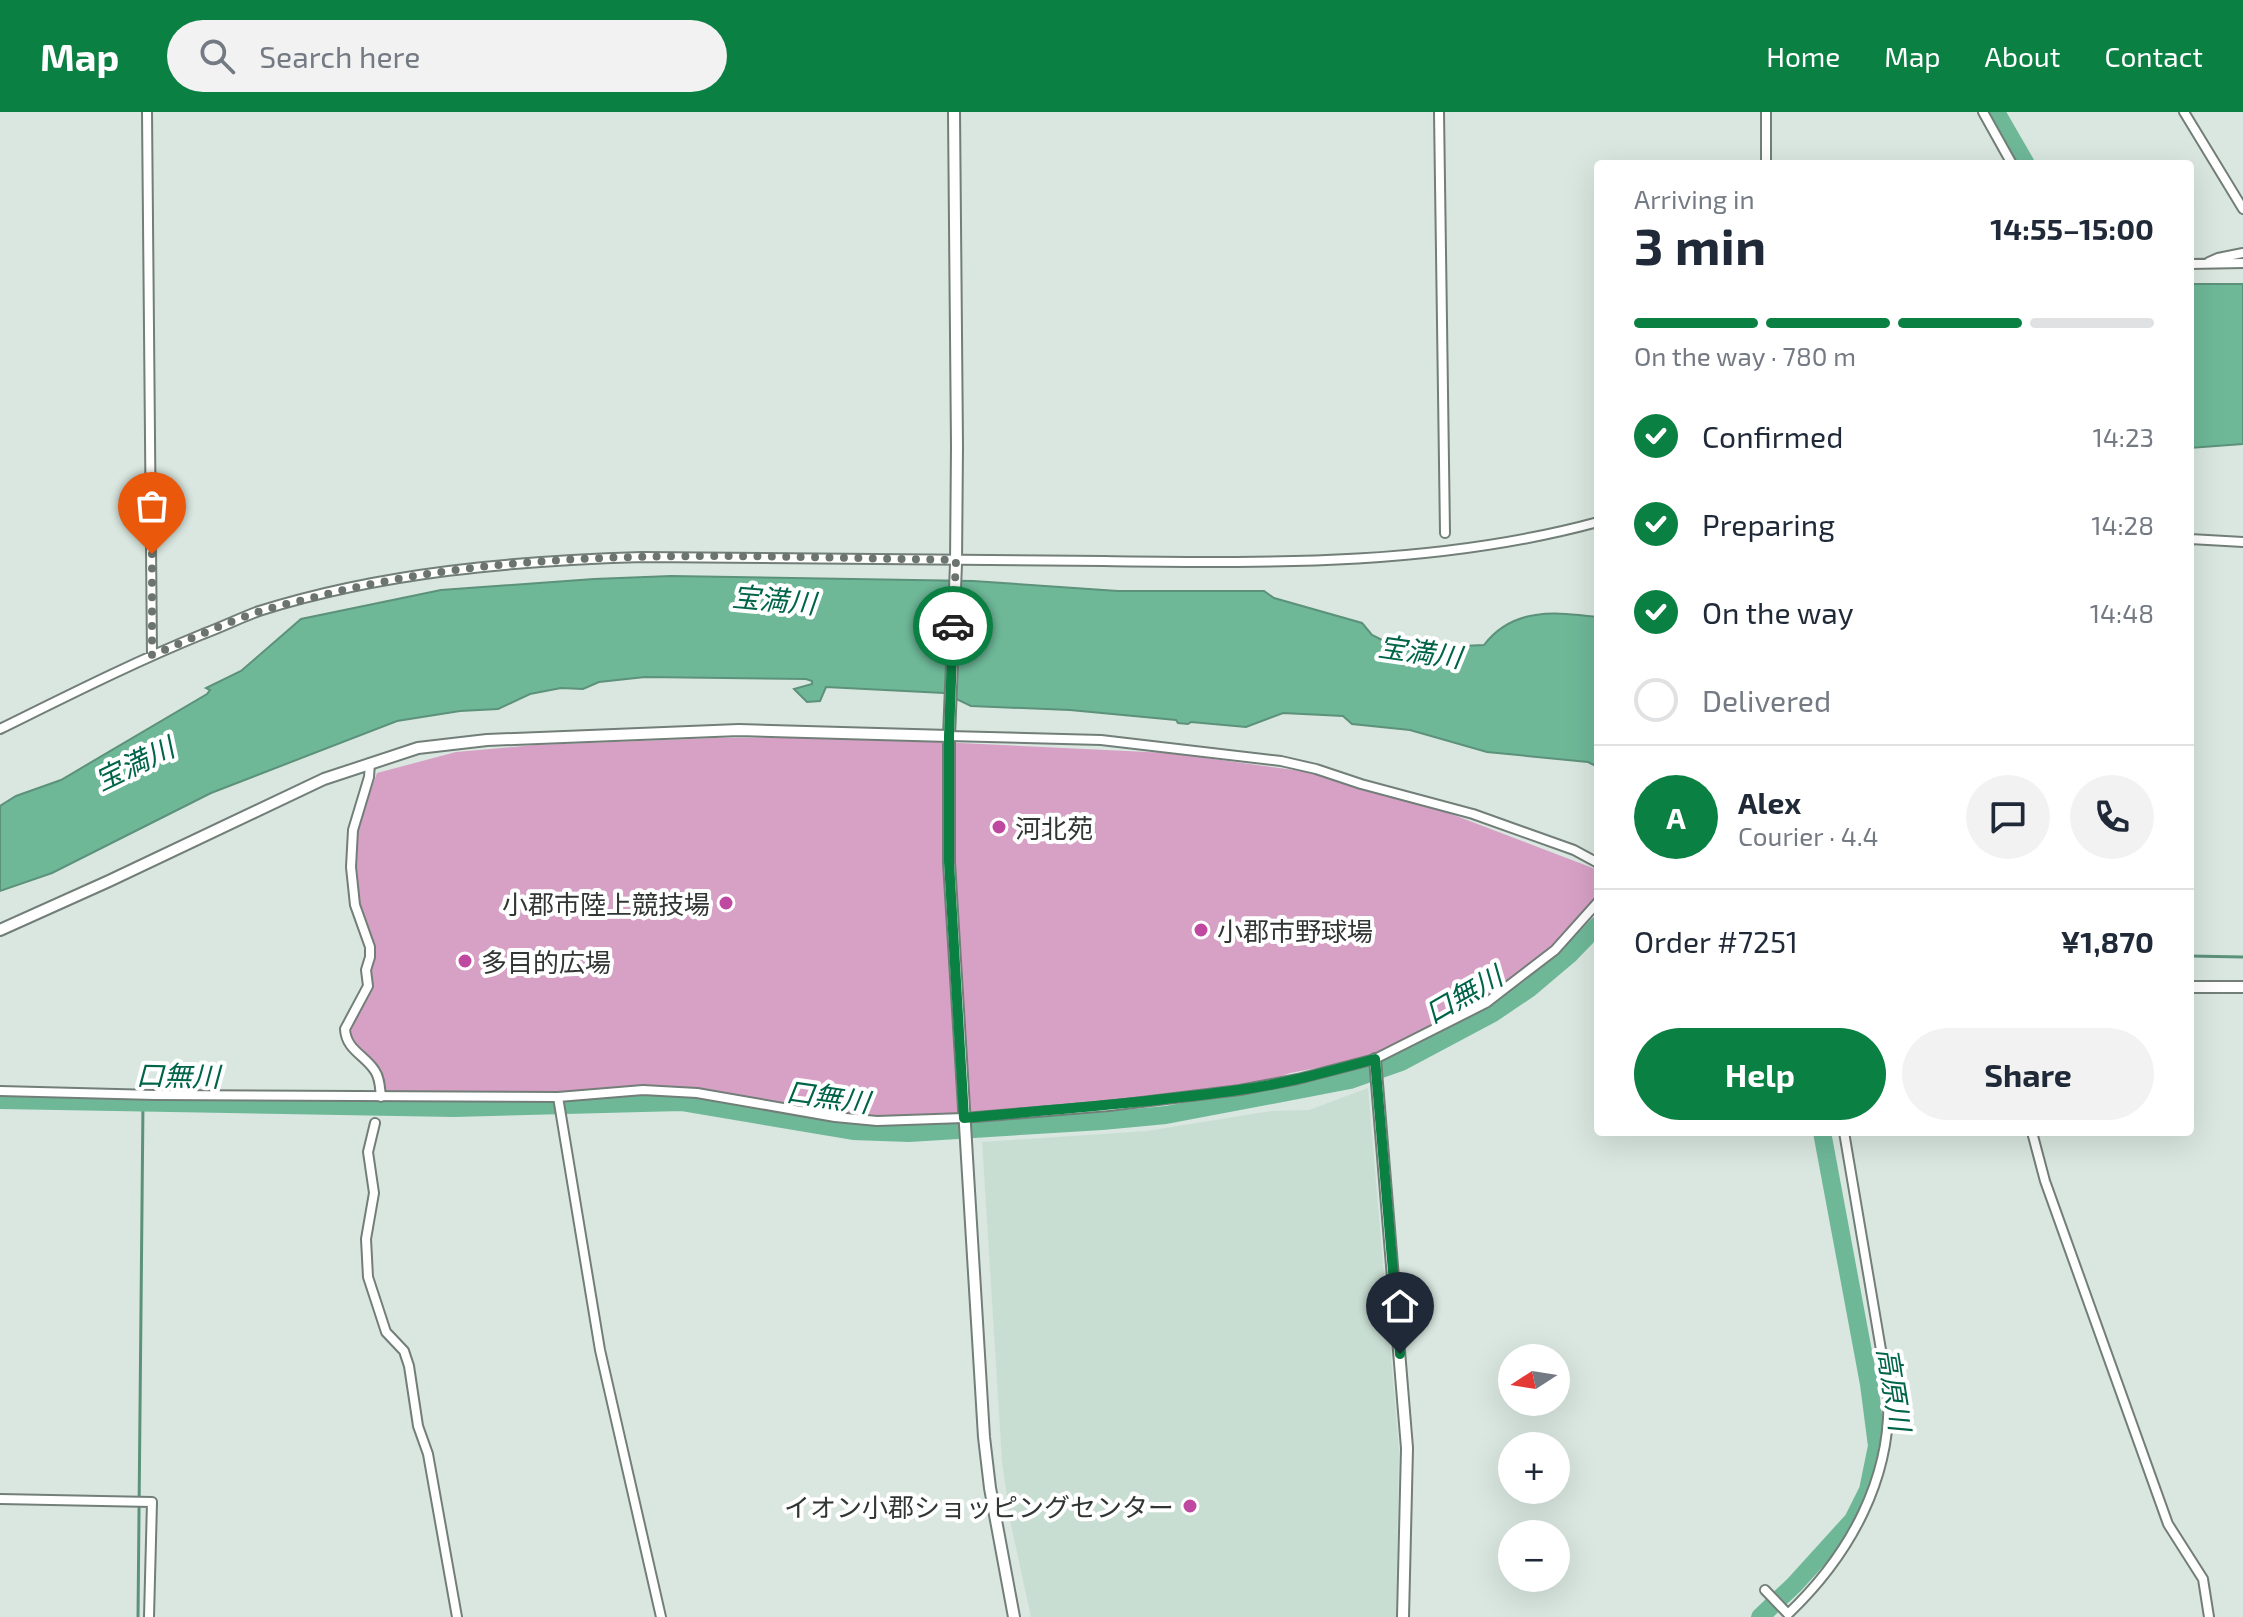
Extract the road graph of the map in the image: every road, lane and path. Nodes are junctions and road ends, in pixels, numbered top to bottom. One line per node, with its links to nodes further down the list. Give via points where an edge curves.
1 (147, 112): 19 (street)
2 (954, 112): 18 (street)
3 (1439, 112): 15 (street)
4 (1766, 112): 7 (street)
5 (1983, 112): 8 (street)
6 (2184, 112): 9 (street)
7 (1766, 160)
8 (2010, 160)
9 (2243, 209)
10 (2243, 253): 13 (street)
11 (2243, 263): 13 (street)
12 (2194, 264): 13 (street)
13 (2206, 264)
14 (1594, 523): 18 (street, via 1545,536 1366,559 1232,564)
15 (1445, 533)
16 (2194, 539): 17 (street)
17 (2243, 542)
18 (956, 562): 19 (street, via 642,557 484,566 390,580 259,612); 21 (street)
19 (152, 655): 20 (street)
20 (0, 729)
21 (949, 736): 22 (street, via 753,730 617,734 456,743); 23 (street, via 1101,740 1281,761 1473,814); 32 (street, via 951,912)
22 (370, 763): 25 (street, via 324,779); 30 (street, via 353,830 351,867 355,905 370,947 368,986 345,1034 378,1074)
23 (1594, 861)
24 (1594, 906): 28 (street, via 1555,950 1486,1003)
25 (0, 930)
26 (2194, 987): 27 (street)
27 (2243, 987)
28 (1375, 1059): 32 (street, via 1240,1090); 42 (street, via 1407,1448)
29 (0, 1091): 30 (street)
30 (381, 1097): 31 (street)
31 (558, 1097): 32 (street, via 643,1090 697,1093 877,1121); 40 (street, via 600,1350)
32 (964, 1118): 41 (street, via 984,1437)
33 (375, 1123): 39 (street, via 368,1152 374,1193 366,1239 368,1277 386,1332 404,1351 409,1366)
34 (1845, 1136): 37 (street, via 1890,1419 1870,1500 1820,1582 1788,1614)
35 (2033, 1136): 43 (street, via 2168,1524 2203,1579)
36 (0, 1499): 38 (street, via 152,1502)
37 (1766, 1591)
38 (149, 1617)
39 (457, 1617)
40 (661, 1617)
41 (1014, 1617)
42 (1403, 1617)
43 (2209, 1617)

